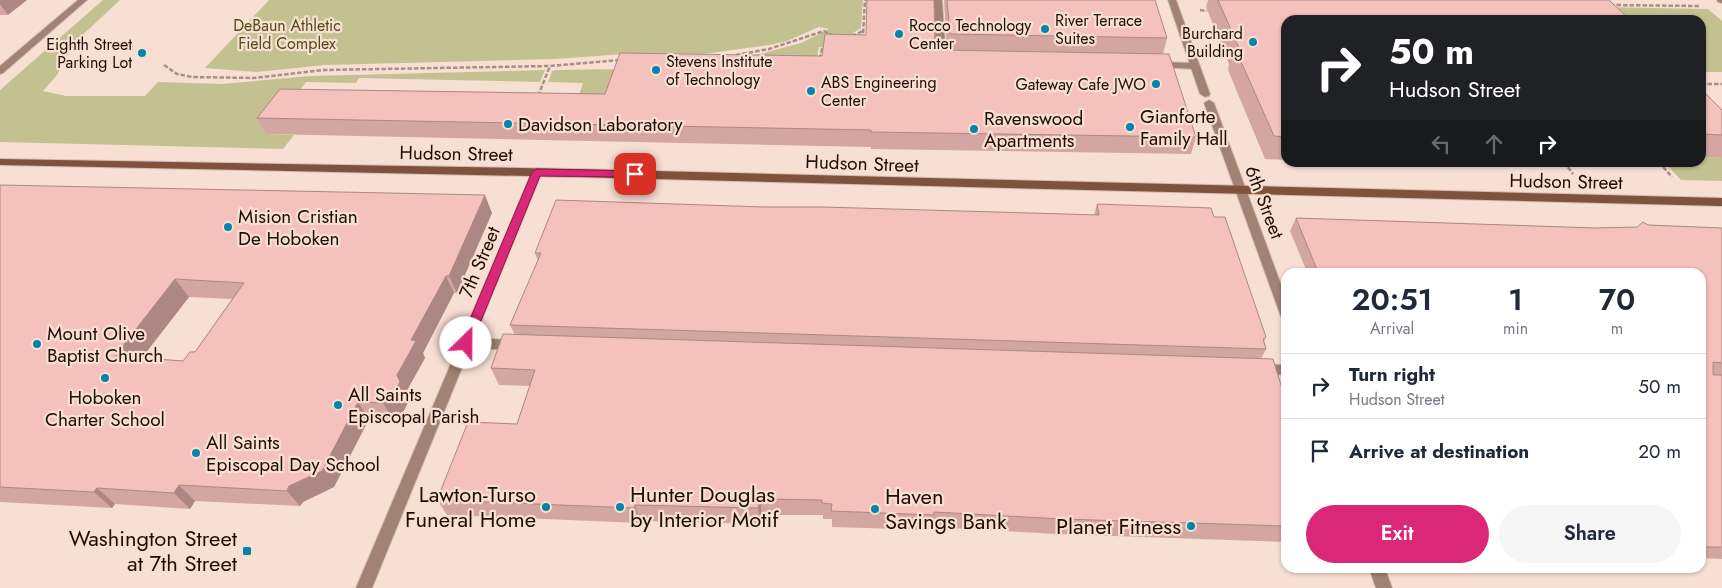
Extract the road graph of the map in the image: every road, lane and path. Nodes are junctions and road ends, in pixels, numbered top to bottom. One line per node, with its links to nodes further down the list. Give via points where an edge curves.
1 (84, 0): 21 (street)
2 (938, 0): 15 (street, via 941,61)
3 (1172, 0): 20 (street, 6th Street)
4 (875, 1): 7 (path, via 866,0)
5 (1603, 4): 6 (path)
6 (1702, 6)
7 (863, 33): 9 (path); 10 (path); 11 (path)
8 (836, 37): 13 (path, via 824,31 769,49)
9 (849, 37)
10 (852, 41)
11 (862, 42)
12 (829, 49): 16 (path, via 822,49)
13 (736, 55)
14 (620, 60): 19 (path)
15 (960, 61)
16 (820, 64)
17 (164, 65): 19 (path, via 177,74 192,77 254,78 324,70)
18 (1143, 65): 20 (street)
19 (550, 66): 24 (path)
20 (1195, 66): 31 (street, 6th Street)
21 (0, 71)
22 (1706, 84): 23 (path)
23 (1722, 84)
24 (536, 101)
25 (0, 162): 28 (street, Hudson Street)
26 (1568, 167): 30 (path)
27 (1663, 167): 29 (path)
28 (537, 172): 31 (street, Hudson Street); 34 (street, 7th Street)
29 (1669, 174)
30 (1578, 181)
31 (1238, 191): 32 (street, Hudson Street); 33 (street, 6th Street, via 1249,212)
32 (1722, 202)
33 (1281, 300)
34 (466, 343): 35 (street); 39 (street, 7th Street)
35 (529, 345)
36 (1248, 369): 37 (street)
37 (1281, 370)
38 (1379, 573): 40 (street)
39 (364, 588)
40 (1384, 588)

